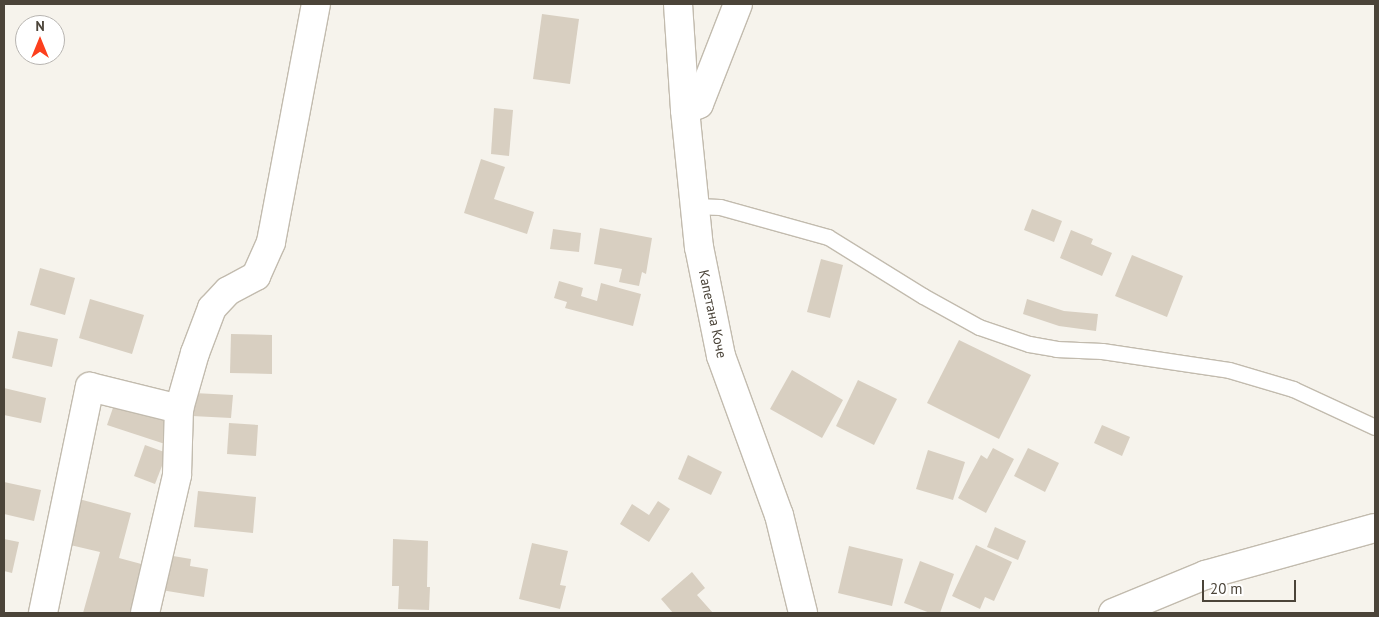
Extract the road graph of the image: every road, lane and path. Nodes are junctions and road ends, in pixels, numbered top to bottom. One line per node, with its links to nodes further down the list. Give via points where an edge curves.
1 (316, 4): 6 (street, via 271,242 256,276 228,291 212,308)
2 (678, 4): 4 (street, Капетана Коче)
3 (738, 4): 4 (street, via 699,104)
4 (685, 110): 5 (street, Капетана Коче)
5 (694, 206): 7 (lane, via 720,207 828,236 979,327 1029,344 1229,370 1293,389); 11 (street, Капетана Коче, via 699,248 721,356 779,515)
6 (179, 408): 9 (street, via 90,387); 10 (street, via 177,475)
7 (1375, 427)
8 (1375, 528): 12 (street, via 1205,575)
9 (43, 613)
10 (145, 613)
11 (803, 613)
12 (1112, 613)

